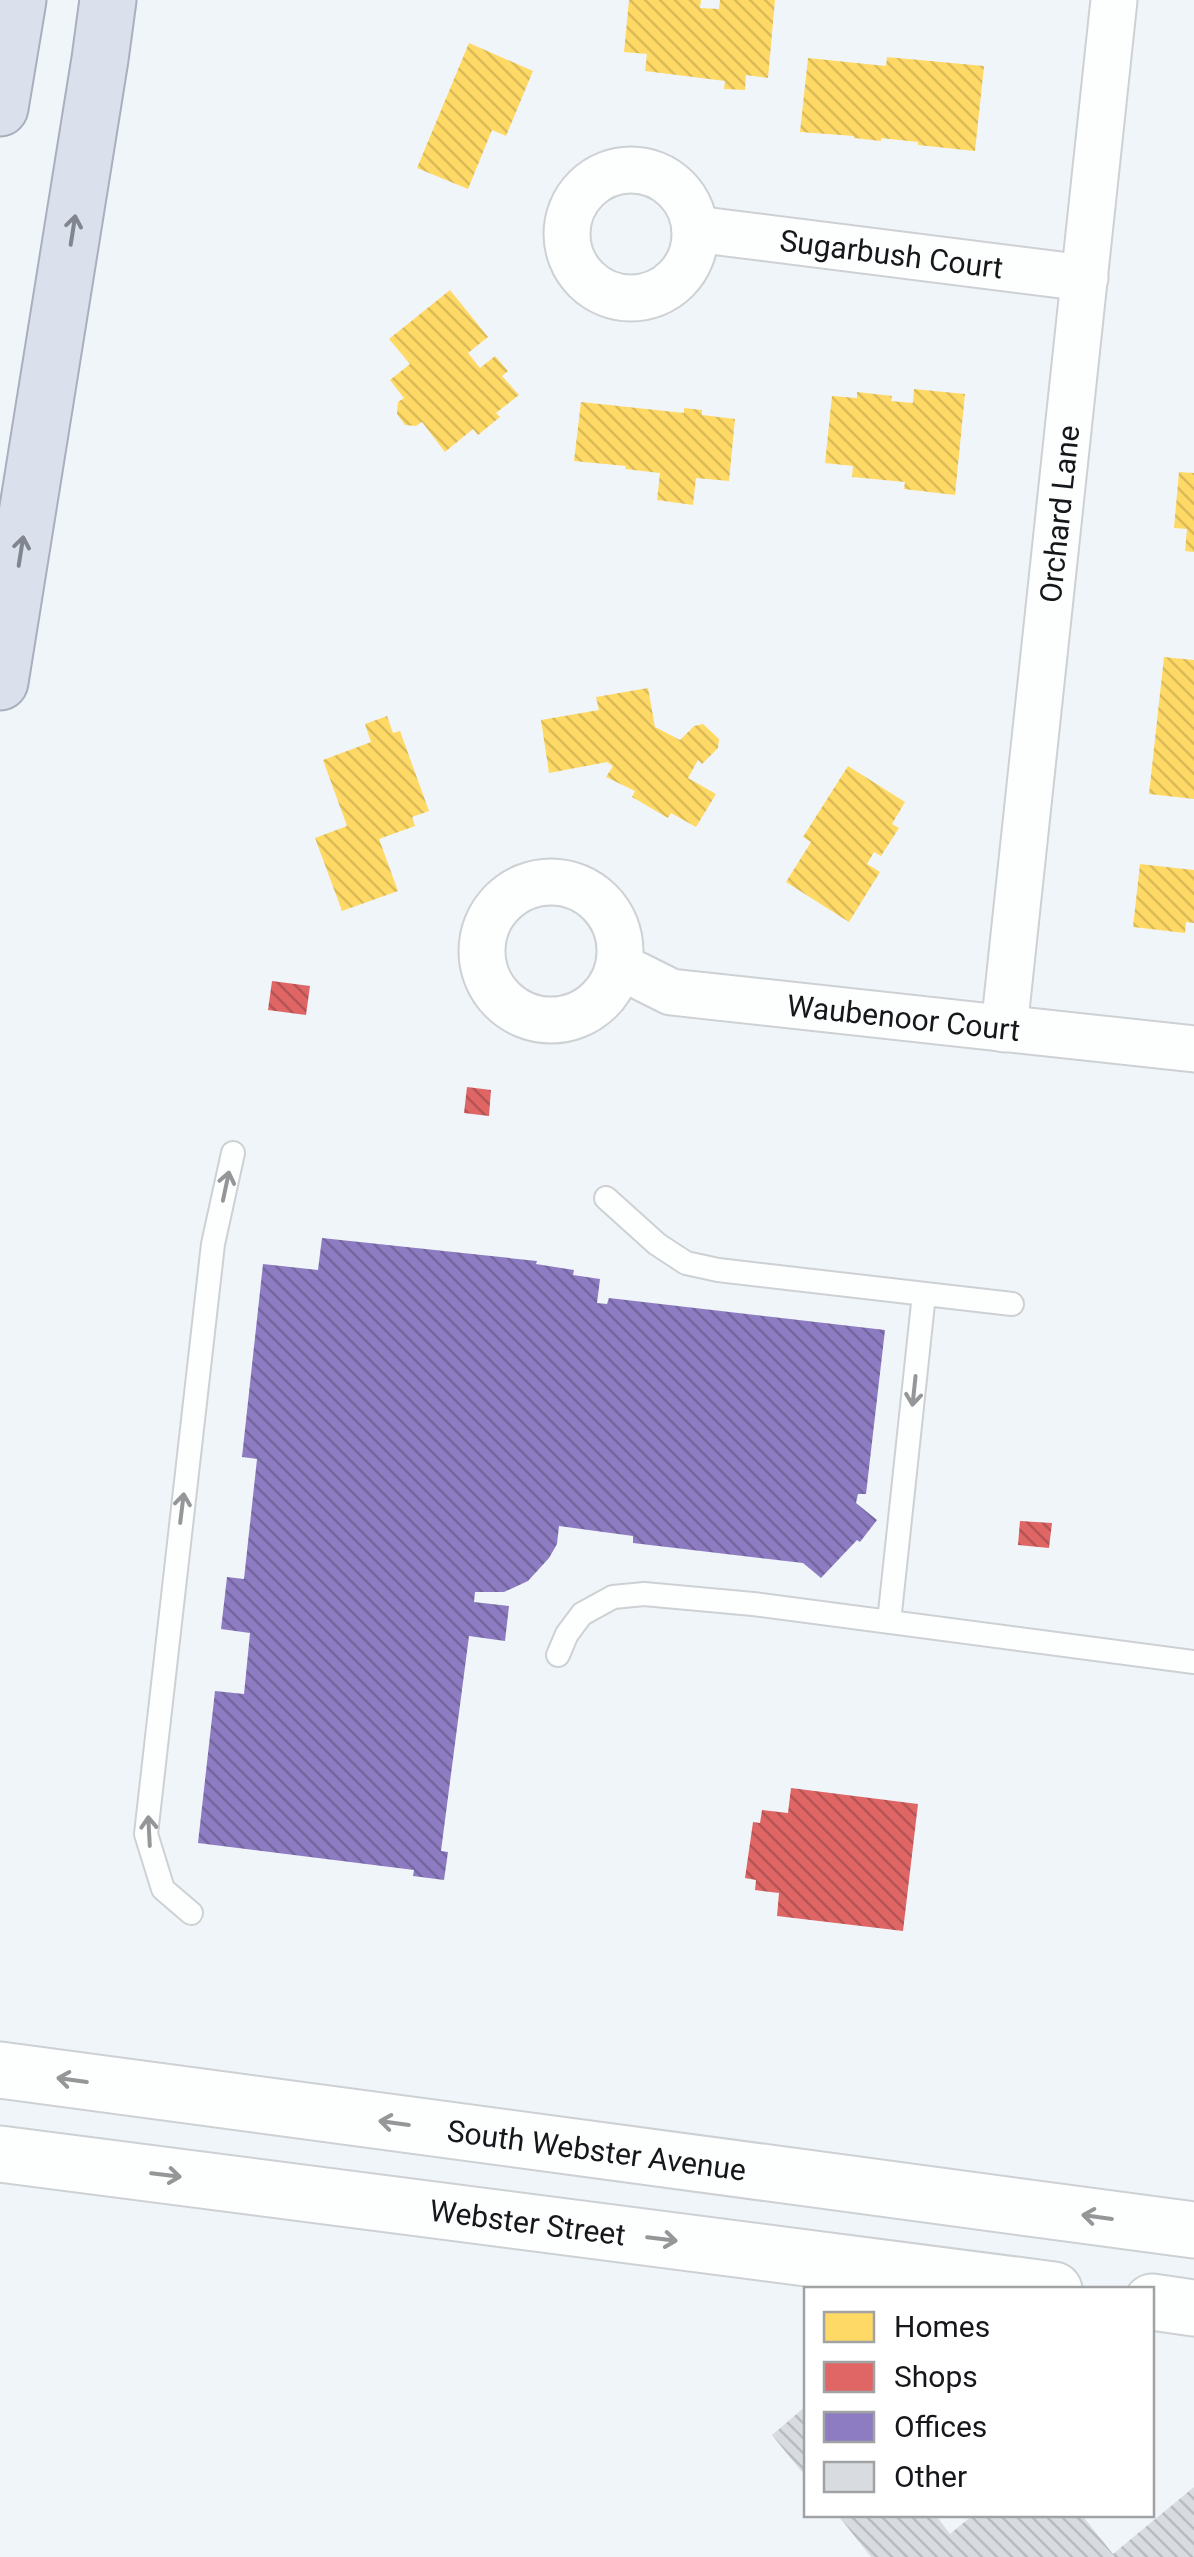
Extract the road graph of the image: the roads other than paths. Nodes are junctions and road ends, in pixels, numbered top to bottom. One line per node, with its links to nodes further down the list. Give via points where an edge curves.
1 (18, 0): 4 (highway)
2 (108, 0): 7 (highway, one-way to 2)
3 (1114, 0): 6 (street, Orchard Lane)
4 (0, 108)
5 (695, 229): 6 (street, Sugarbush Court)
6 (1084, 278): 9 (street, Orchard Lane)
7 (0, 682)
8 (619, 966): 9 (street, Waubenoor Court, via 671,992)
9 (1004, 1029): 10 (street, Waubenoor Court)
10 (1194, 1049)
11 (233, 1153): 18 (lane, one-way to 11, via 163,1889 146,1834 213,1244)
12 (606, 1198): 13 (lane, via 686,1264)
13 (924, 1294): 14 (lane); 15 (lane, one-way to 15)
14 (1012, 1304)
15 (889, 1622): 16 (lane, via 644,1594 613,1597 582,1614); 17 (lane)
16 (558, 1655)
17 (1194, 1662)
18 (191, 1913)
19 (0, 2070): 21 (main road, South Webster Avenue, one-way to 19)
20 (0, 2154): 22 (main road, Webster Street, one-way to 22)
21 (1194, 2230)
22 (1031, 2287)
23 (1154, 2302): 24 (main road)
24 (1194, 2308)

